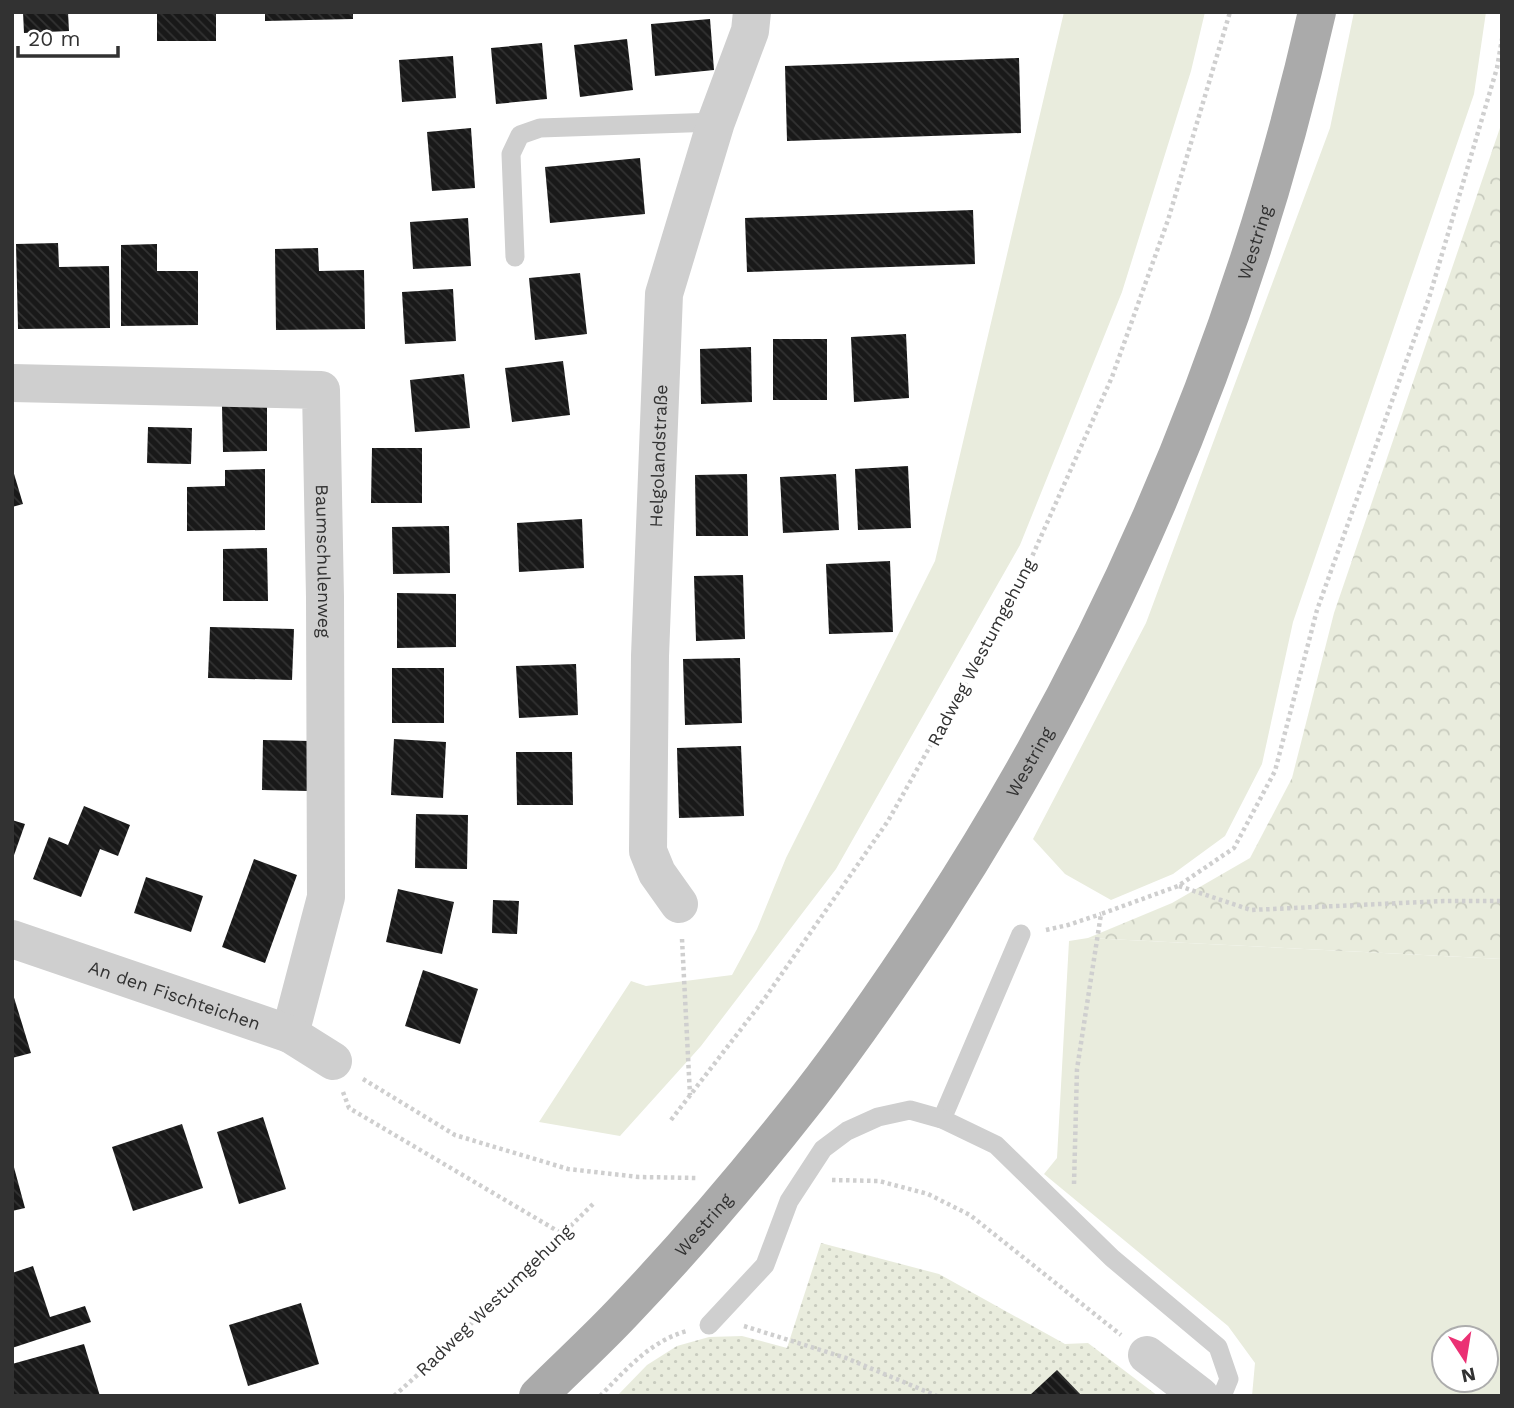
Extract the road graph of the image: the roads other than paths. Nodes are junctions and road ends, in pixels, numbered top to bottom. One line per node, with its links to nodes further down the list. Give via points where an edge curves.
1 (752, 12): 3 (street, Helgolandstraße, via 750,31)
2 (1317, 12): 14 (main road, Westring, via 1272,188 1194,415 1118,593 1042,742 898,974 810,1094 634,1300)
3 (716, 122): 4 (lane, via 540,128 520,135 511,154); 6 (street, Helgolandstraße, via 664,294 650,656 648,851)
4 (515, 257)
5 (12, 383): 9 (street, Baumschulenweg, via 321,390 326,897)
6 (679, 904)
7 (1021, 934): 11 (lane)
8 (12, 939): 9 (street, An den Fischteichen)
9 (290, 1034): 10 (street, An den Fischteichen)
10 (332, 1061)
11 (942, 1119): 12 (lane, via 910,1111 878,1117 823,1149 789,1201 765,1265); 16 (lane, via 996,1145 1111,1258 1218,1347 1229,1379)
12 (709, 1325)
13 (1147, 1355): 15 (street)
14 (538, 1396)
15 (1200, 1396)
16 (1222, 1396)

